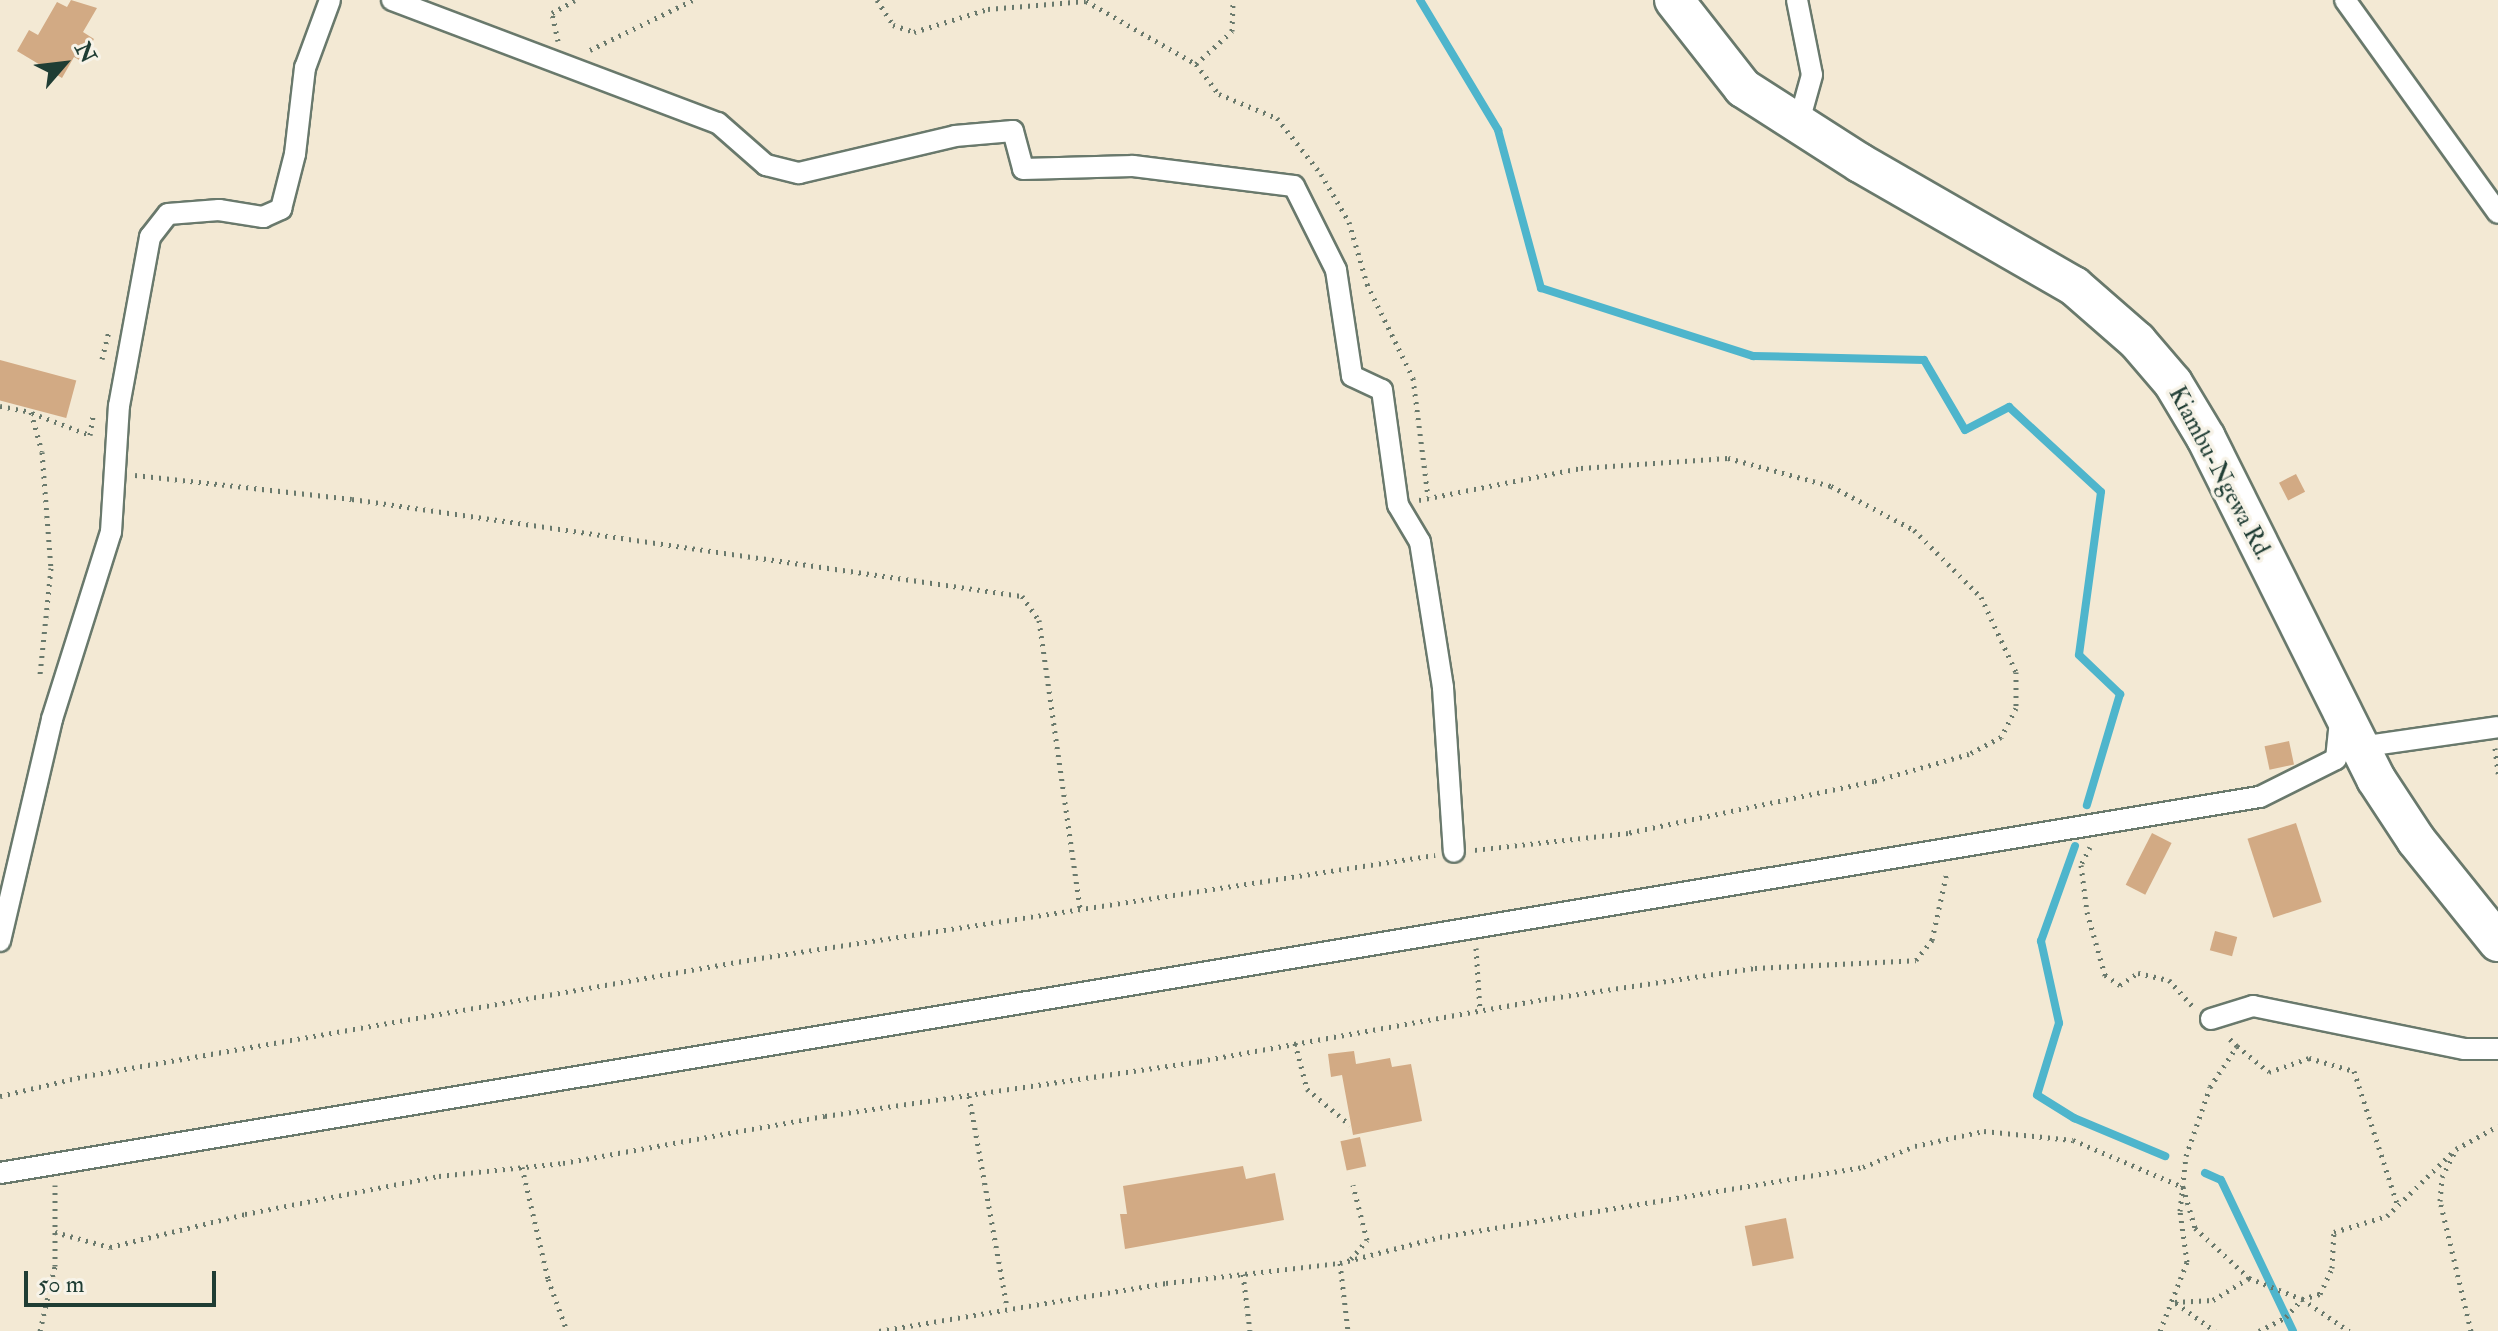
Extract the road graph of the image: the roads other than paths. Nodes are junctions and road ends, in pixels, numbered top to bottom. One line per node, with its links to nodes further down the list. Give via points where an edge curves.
1 (330, 0): 12 (street, via 305,68 295,154 281,209 263,217 219,210 168,214 150,237 119,406 111,532 52,719)
2 (392, 0): 11 (street, via 718,123 766,165 799,173 955,136 1013,131 1023,169 1133,166 1294,186 1336,270 1352,376 1382,390 1398,505 1420,542 1443,688)
3 (1674, 0): 6 (highway, Kiambu-Ngewa Rd., via 1723,68)
4 (1797, 0): 6 (street, via 1812,75)
5 (2345, 0): 7 (street)
6 (1798, 125): 8 (highway, Kiambu-Ngewa Rd., via 2074,286 2137,341 2173,383 2206,438)
7 (2498, 213)
8 (2337, 702): 10 (highway, Kiambu-Ngewa Rd.); 16 (street, via 2341,736 2336,759 2260,797)
9 (2498, 727): 10 (street)
10 (2360, 747): 13 (highway, Kiambu-Ngewa Rd., via 2416,840)
11 (1454, 852)
12 (0, 941)
13 (2498, 942)
14 (2211, 1019): 15 (street, via 2253,1006 2464,1049)
15 (2498, 1049)
16 (0, 1173)

